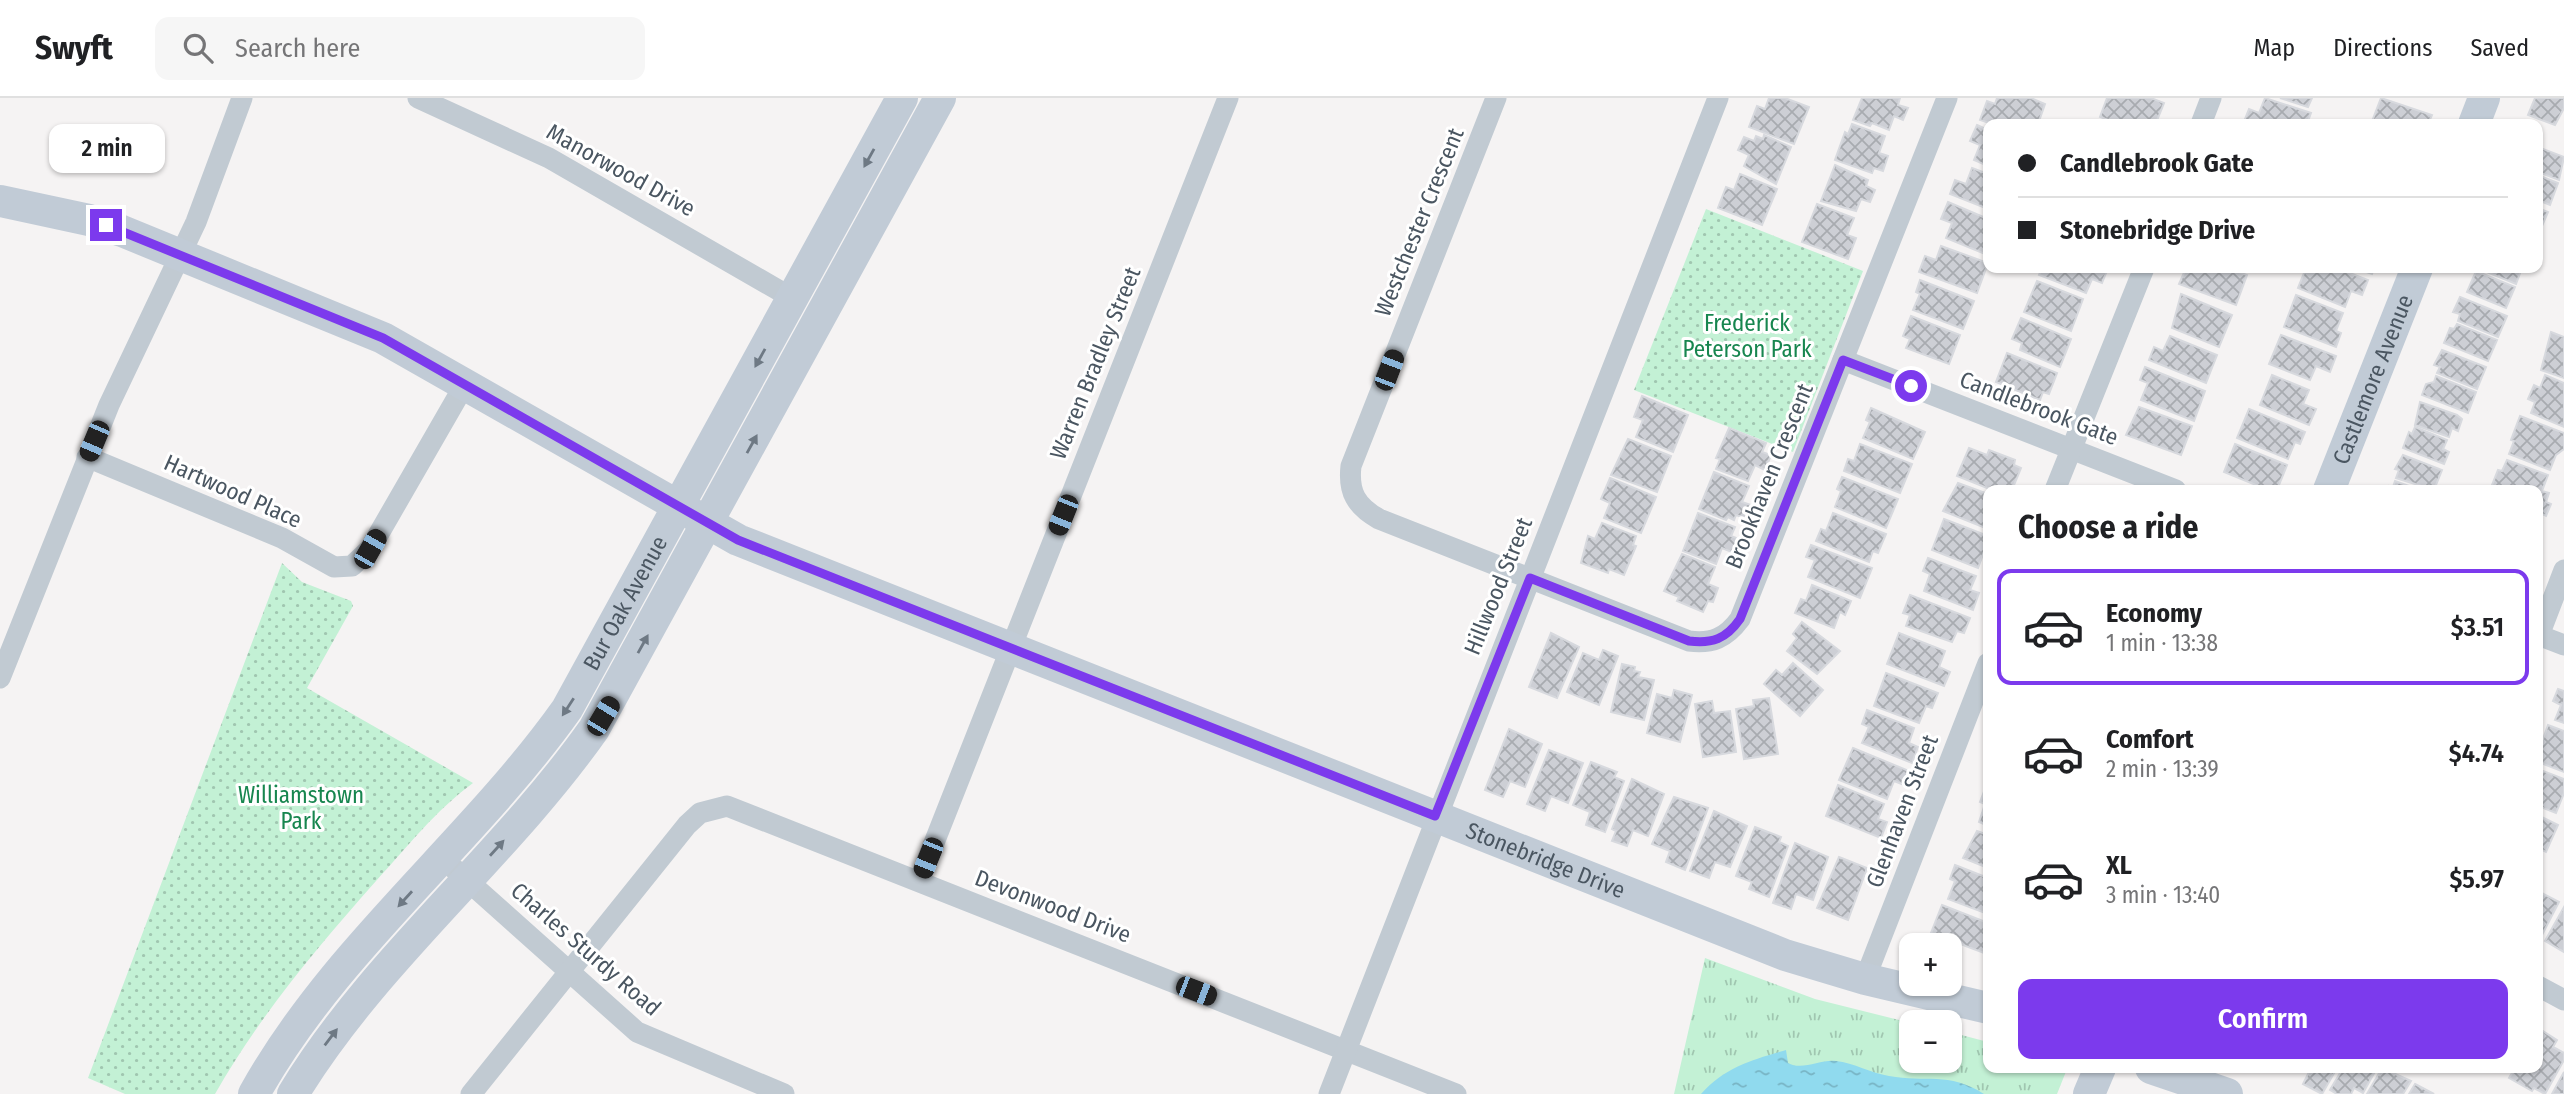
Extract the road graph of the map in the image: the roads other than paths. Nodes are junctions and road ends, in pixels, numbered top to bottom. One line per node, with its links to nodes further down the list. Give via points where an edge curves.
1 (242, 98): 14 (street)
2 (418, 98): 17 (street, Manorwood Drive, via 549,158)
3 (901, 98): 10 (street); 17 (street, Bur Oak Avenue, one-way to 17)
4 (1228, 98): 32 (street, Warren Bradley Street)
5 (1496, 98): 28 (street, Westchester Crescent, via 1351,466 1349,486 1356,502 1379,519)
6 (1718, 98): 28 (street, Hillwood Street)
7 (1947, 98): 18 (street, Brookhaven Crescent)
8 (2211, 98): 11 (street)
9 (2484, 98): 12 (street)
10 (935, 107): 26 (street, Bur Oak Avenue, one-way to 10)
11 (2203, 119)
12 (2475, 119)
13 (0, 201): 14 (street, Stonebridge Drive, via 89,220)
14 (180, 253): 19 (street, Stonebridge Drive, via 383,338); 21 (street)
15 (2142, 273): 20 (street)
16 (2415, 273): 24 (street, Castlemore Avenue)
17 (793, 298): 25 (street, Bur Oak Avenue, one-way to 25)
18 (1843, 360): 20 (street, Candlebrook Gate); 28 (street, Brookhaven Crescent, via 1740,619 1720,640 1689,641)
19 (465, 384): 21 (street, Hartwood Place, via 370,549 352,566 343,568); 25 (street, Stonebridge Drive)
20 (2071, 449): 22 (street); 23 (street, Candlebrook Gate)
21 (87, 457): 34 (street)
22 (2057, 485)
23 (2163, 485)
24 (2331, 485)
25 (680, 506): 26 (street, Stonebridge Drive); 36 (street, Bur Oak Avenue, one-way to 36, via 567,709 516,777)
26 (709, 523): 32 (street, Stonebridge Drive, via 738,540); 37 (street, Bur Oak Avenue, one-way to 26, via 550,789 594,729)
27 (2564, 570): 29 (street)
28 (1530, 578): 35 (street, Hillwood Street)
29 (2543, 623)
30 (2543, 638): 31 (street)
31 (2564, 645)
32 (1010, 648): 35 (street, Stonebridge Drive); 38 (street, Warren Bradley Street)
33 (1983, 676): 40 (street, Glenhaven Street)
34 (0, 678)
35 (1435, 816): 40 (street, Stonebridge Drive, via 1785,955); 44 (street, Hillwood Street)
36 (442, 858): 37 (street, Charles Sturdy Road); 47 (street, Bur Oak Avenue, one-way to 47, via 318,998)
37 (467, 881): 39 (street, Charles Sturdy Road); 48 (street, Bur Oak Avenue, one-way to 37, via 359,1002)
38 (919, 881): 39 (street, Devonwood Drive, via 740,810 718,807 700,813 687,825); 44 (street, Devonwood Drive)
39 (569, 973): 49 (street); 50 (street, Charles Sturdy Road, via 637,1032)
40 (1865, 979): 43 (street, Stonebridge Drive)
41 (2543, 989): 42 (street)
42 (2564, 1000)
43 (1983, 1007)
44 (1345, 1049): 51 (street, Hillwood Street); 52 (street, Devonwood Drive)
45 (2098, 1073): 53 (street)
46 (2166, 1073): 54 (street)
47 (254, 1094)
48 (293, 1094)
49 (471, 1094)
50 (784, 1094)
51 (1329, 1094)
52 (1456, 1094)
53 (2089, 1094)
54 (2227, 1094)

